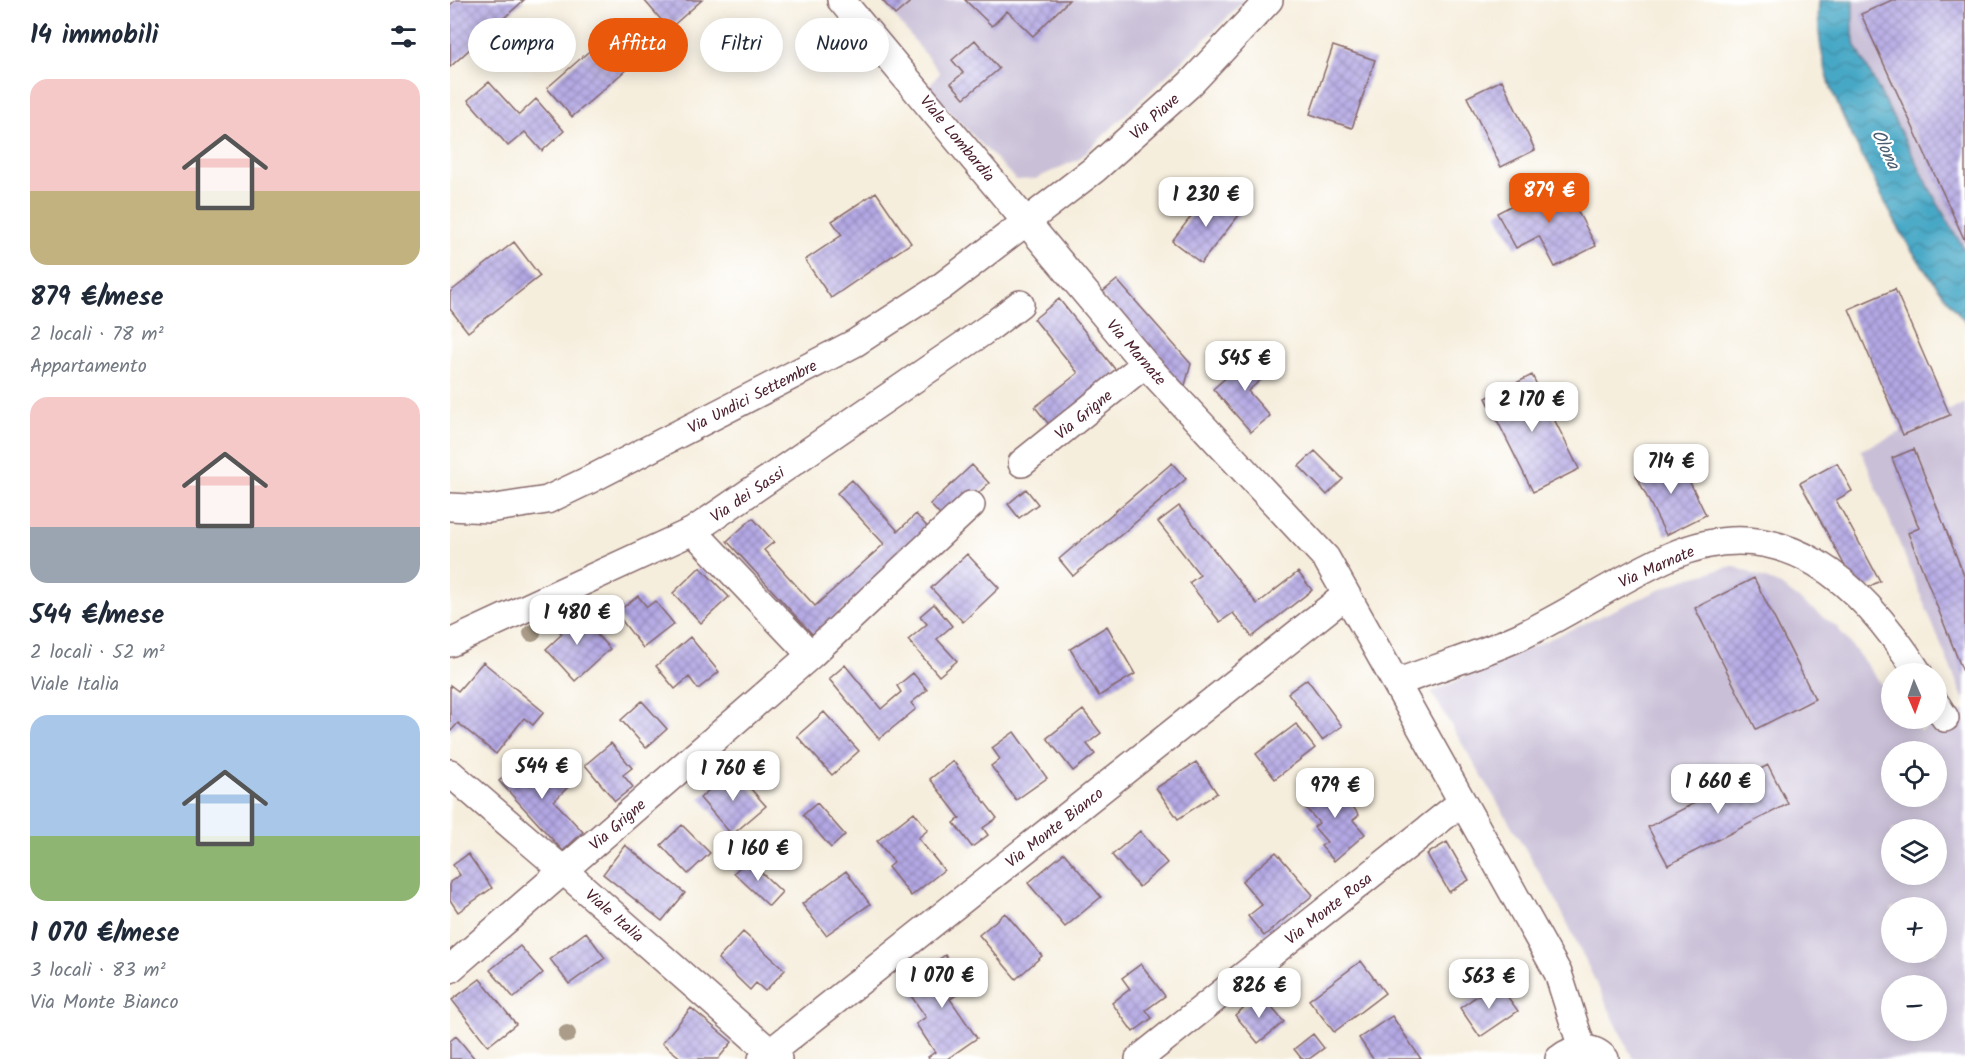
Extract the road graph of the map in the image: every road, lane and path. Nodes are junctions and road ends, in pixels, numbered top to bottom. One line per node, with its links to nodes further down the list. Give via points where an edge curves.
1 (841, 0): 3 (street, Viale Lombardia)
2 (1269, 0): 3 (street, Via Piave, via 1190,84 1095,169)
3 (1028, 221): 5 (street, Via Marnate); 8 (street, Via Undici Settembre, via 940,287 855,343 591,479 547,500 489,509)
4 (1020, 304): 9 (street, Via dei Sassi)
5 (1145, 364): 6 (street, Via Grigne); 10 (street, Via Marnate, via 1326,558)
6 (1022, 463)
7 (971, 505): 12 (street, Via Grigne)
8 (450, 507)
9 (693, 531): 11 (street, Via dei Sassi); 12 (street)
10 (1346, 595): 14 (street, Via Marnate); 20 (street, Via Monte Bianco)
11 (450, 643)
12 (811, 655): 17 (street, Via Grigne)
13 (1911, 663): 14 (street, Via Marnate, via 1880,618 1839,577 1795,552 1772,545 1724,542 1674,555 1519,637)
14 (1396, 683): 16 (street, Via Marnate)
15 (450, 773): 17 (street, Viale Italia)
16 (1462, 802): 19 (street, Via Marnate, via 1558,973); 21 (street, Via Monte Rosa)
17 (564, 871): 18 (street, Via Grigne); 20 (street, Viale Italia)
18 (450, 969)
19 (1582, 1055)
20 (770, 1057)
21 (1138, 1059)

